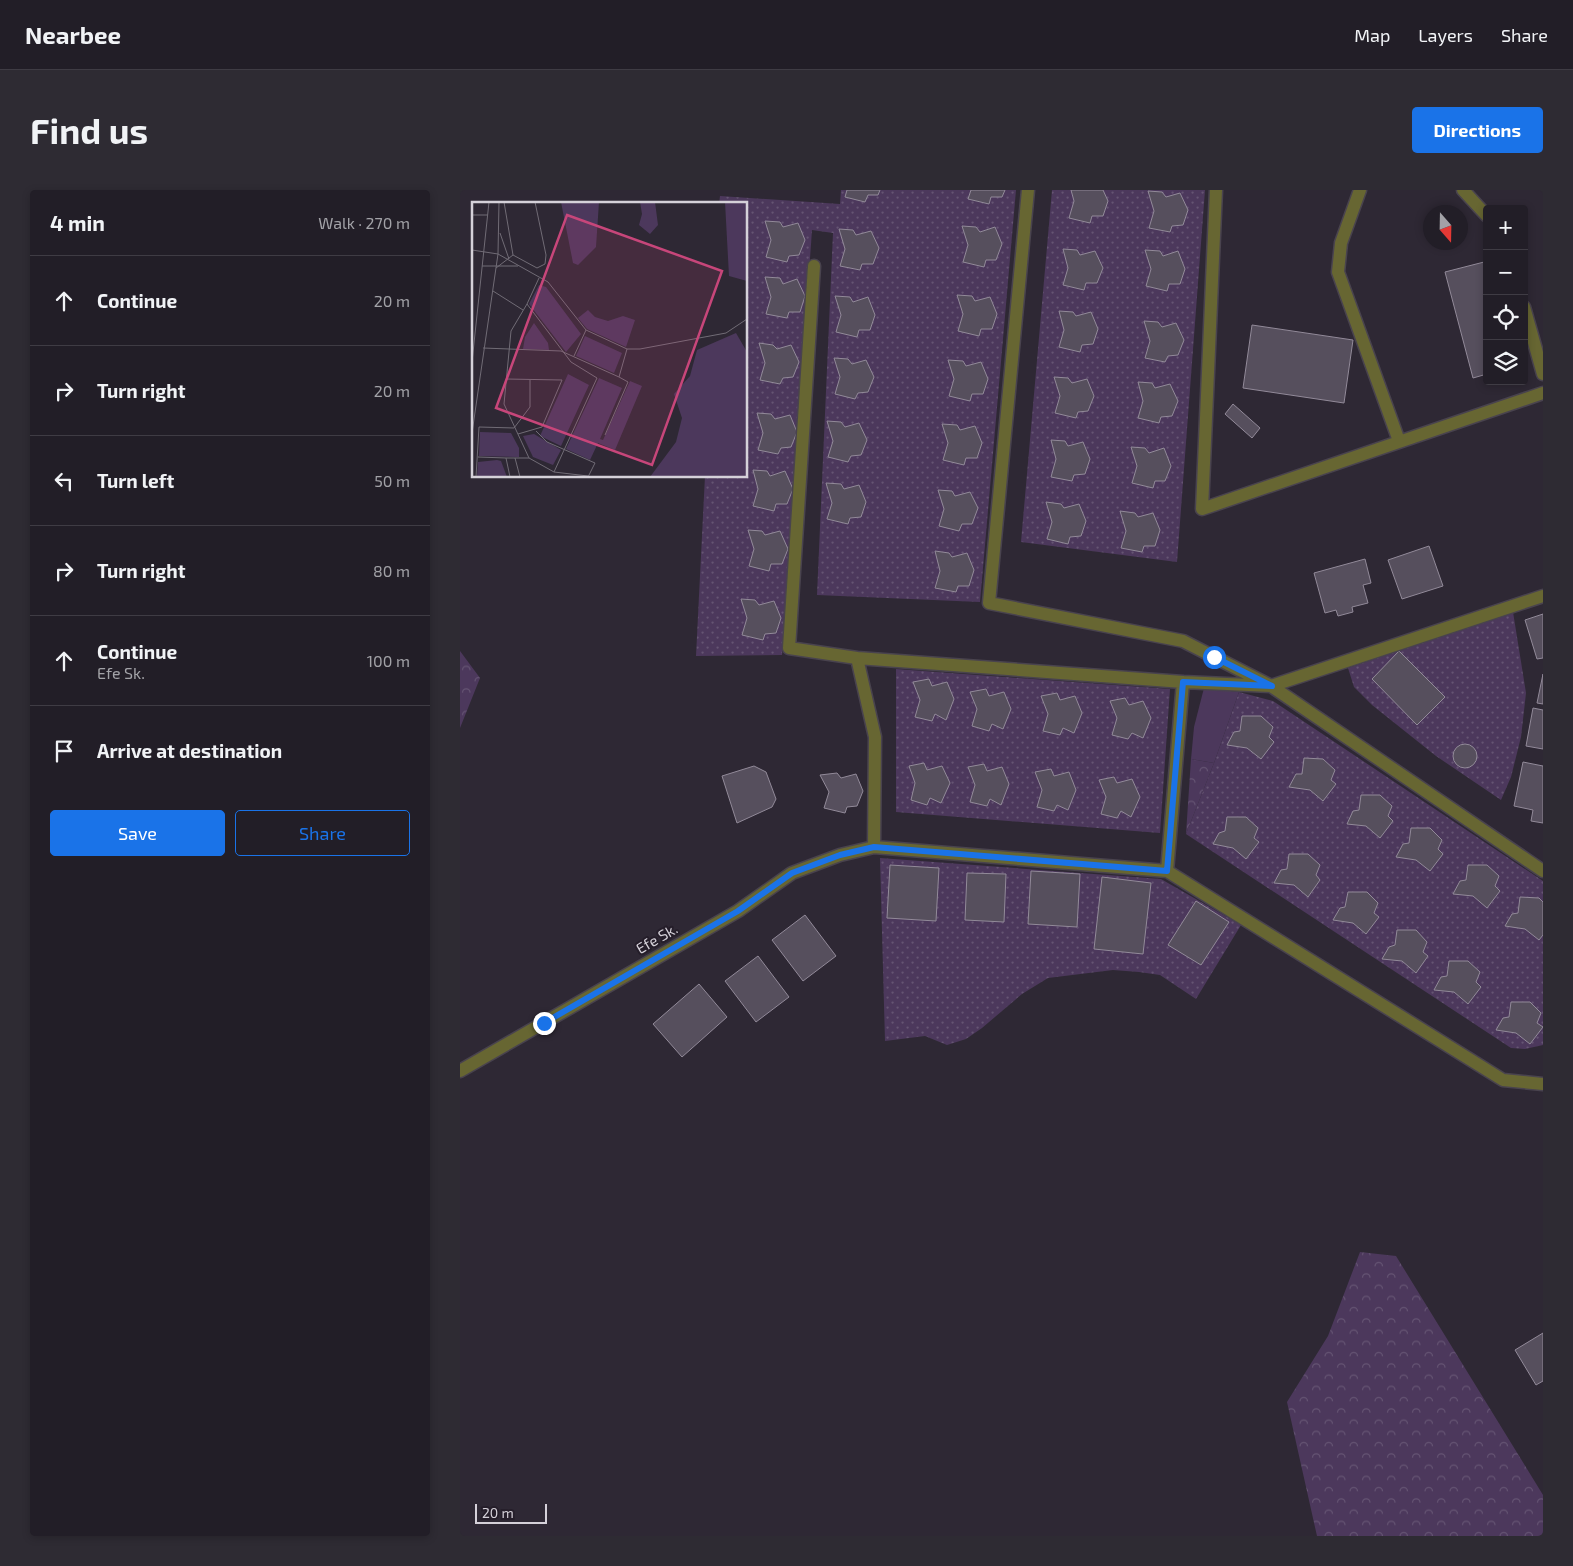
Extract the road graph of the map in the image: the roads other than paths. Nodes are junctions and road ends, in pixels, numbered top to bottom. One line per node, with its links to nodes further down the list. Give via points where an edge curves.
1 (1028, 190): 14 (street, via 989,603 1183,640)
2 (1216, 190): 10 (street, via 1202,509)
3 (1360, 190): 10 (street, via 1341,242 1338,272)
4 (1463, 190): 5 (street)
5 (1483, 212)
6 (814, 266): 12 (street, via 790,648)
7 (1528, 321): 8 (street)
8 (1543, 374)
9 (1543, 393): 10 (street)
10 (1399, 441)
11 (1543, 596): 14 (street)
12 (857, 658): 13 (street); 15 (street, via 875,737)
13 (1183, 682): 14 (street); 16 (street)
14 (1272, 686): 17 (street)
15 (874, 847): 16 (street, Efe Sk.); 18 (street, Efe Sk., via 840,855 792,873 738,911)
16 (1167, 871): 19 (street, via 1503,1080)
17 (1543, 871)
18 (460, 1071)
19 (1543, 1084)

